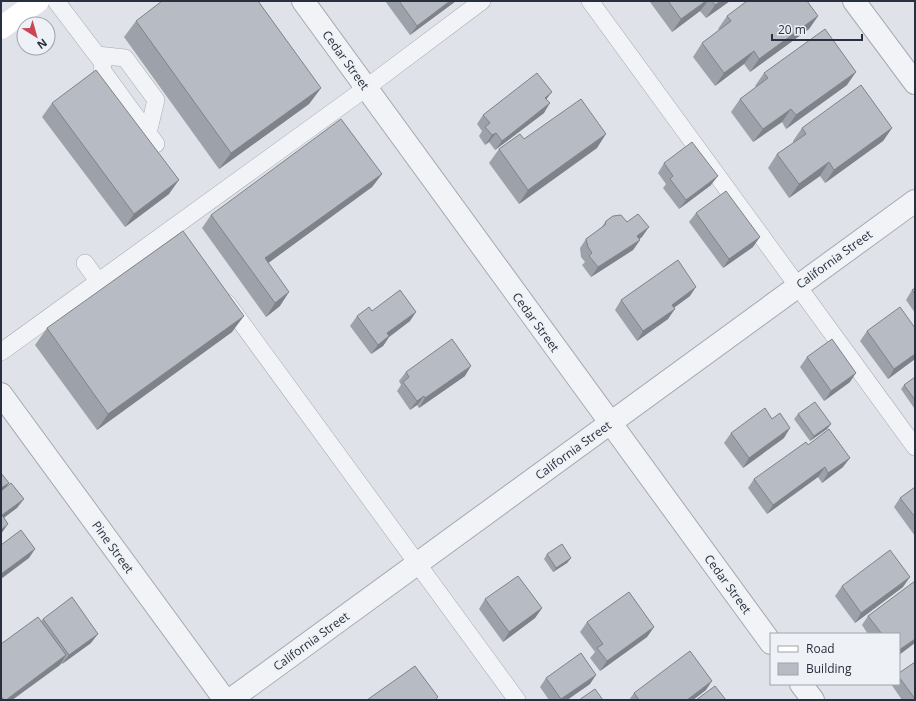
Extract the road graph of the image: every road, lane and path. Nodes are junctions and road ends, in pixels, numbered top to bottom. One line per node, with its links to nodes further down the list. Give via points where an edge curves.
1 (38, 1): 7 (main road)
2 (56, 1): 8 (lane)
3 (303, 1): 10 (street, Cedar Street)
4 (482, 1): 10 (lane)
5 (590, 1): 14 (lane)
6 (854, 1): 9 (street)
7 (1, 28)
8 (100, 59): 8 (lane, via 125,58 156,100 148,133 102,70)
9 (915, 83)
10 (366, 88): 13 (lane, via 178,234); 18 (street, Cedar Street)
11 (915, 201): 14 (street, California Street)
12 (85, 263): 13 (lane)
13 (98, 282): 16 (lane)
14 (797, 286): 18 (street, California Street); 19 (lane)
15 (219, 290): 20 (lane)
16 (1, 352)
17 (1, 394): 23 (street, Pine Street)
18 (610, 424): 20 (street, California Street); 21 (street, Cedar Street)
19 (915, 447)
20 (417, 564): 24 (street, California Street); 25 (lane)
21 (770, 642)
22 (802, 685): 26 (street)
23 (224, 700)
24 (230, 700)
25 (517, 700)
26 (813, 700)

